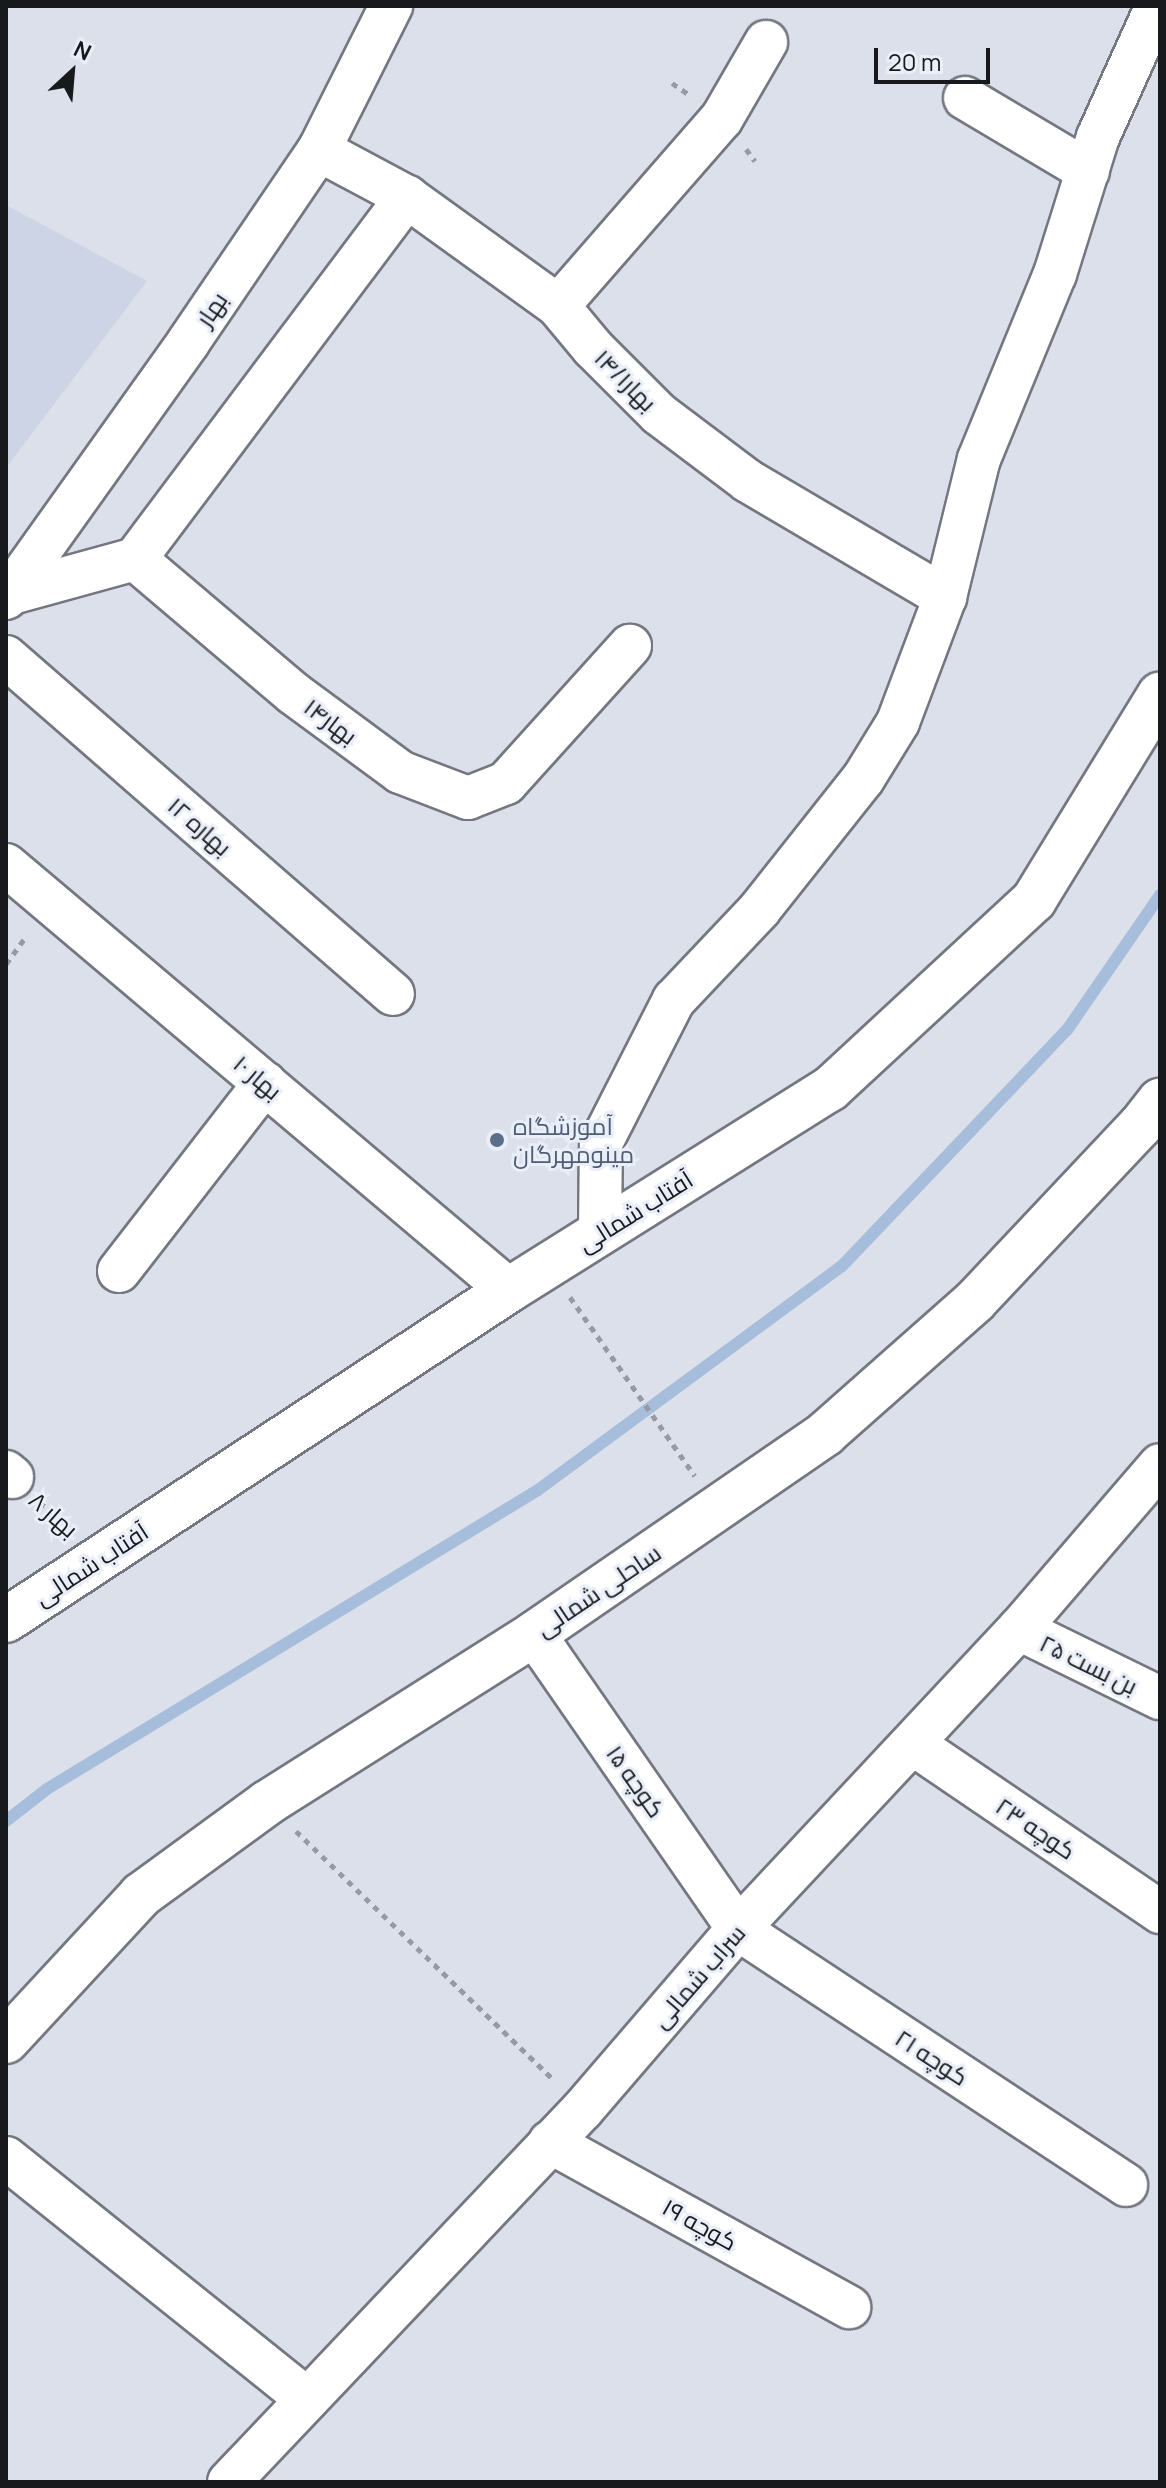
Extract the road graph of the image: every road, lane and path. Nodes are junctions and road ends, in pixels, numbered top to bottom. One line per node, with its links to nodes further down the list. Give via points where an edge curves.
1 (391, 6): 5 (street, بهار)
2 (1157, 6): 6 (street)
3 (766, 42): 8 (street, via 722,118)
4 (965, 98): 6 (street)
5 (319, 150): 7 (street, بهار۱۴/۱); 10 (street, بهار)
6 (1088, 171): 11 (street, via 1055,274 979,459)
7 (407, 197): 8 (street, بهار۱۴/۱); 9 (street)
8 (558, 306): 11 (street, بهار۱۴/۱, via 659,414 748,481)
9 (135, 559): 10 (street); 12 (street, بهار۱۴, via 293,693 400,772 468,798 506,783)
10 (7, 596)
11 (945, 597): 19 (street, via 898,722 863,779 759,910 674,1000 601,1143)
12 (630, 646)
13 (6, 657): 16 (street, بهاره ۱۲)
14 (1160, 694): 19 (street, آفتاب شمالی, via 1034,900 830,1089)
15 (6, 865): 17 (street, بهار ۱۰)
16 (393, 994)
17 (265, 1083): 21 (street); 22 (street, بهار ۱۰)
18 (1160, 1101): 29 (street, ساحلی شمالی, via 975,1301 826,1433)
19 (600, 1233): 20 (street, آفتاب شمالی)
20 (549, 1265): 22 (street, آفتاب شمالی); 24 (path)
21 (119, 1271)
22 (509, 1290): 26 (street, آفتاب شمالی)
23 (1160, 1465): 28 (street, سراب شمالی)
24 (694, 1474)
25 (9, 1475): 26 (path, بهار ۸)
26 (103, 1557): 27 (street, آفتاب شمالی)
27 (6, 1620)
28 (1019, 1629): 30 (street, بن بست ۲۵); 31 (street, سراب شمالی)
29 (534, 1634): 32 (street, ساحلی شمالی); 34 (street, کوچه ۱۵)
30 (1160, 1698)
31 (913, 1744): 33 (street, کوچه ۲۳); 34 (street, سراب شمالی)
32 (267, 1803): 35 (street, ساحلی شمالی, via 141,1895); 36 (path)
33 (1160, 1912)
34 (738, 1929): 36 (street, سراب شمالی); 39 (street, کوچه ۲۱)
35 (6, 2041)
36 (583, 2109): 37 (street, سراب شمالی)
37 (550, 2142): 40 (street, کوچه ۱۹); 41 (street, سراب شمالی)
38 (6, 2158): 41 (street)
39 (1126, 2185)
40 (849, 2307)
41 (307, 2399): 42 (street, سراب شمالی)
42 (229, 2482)

